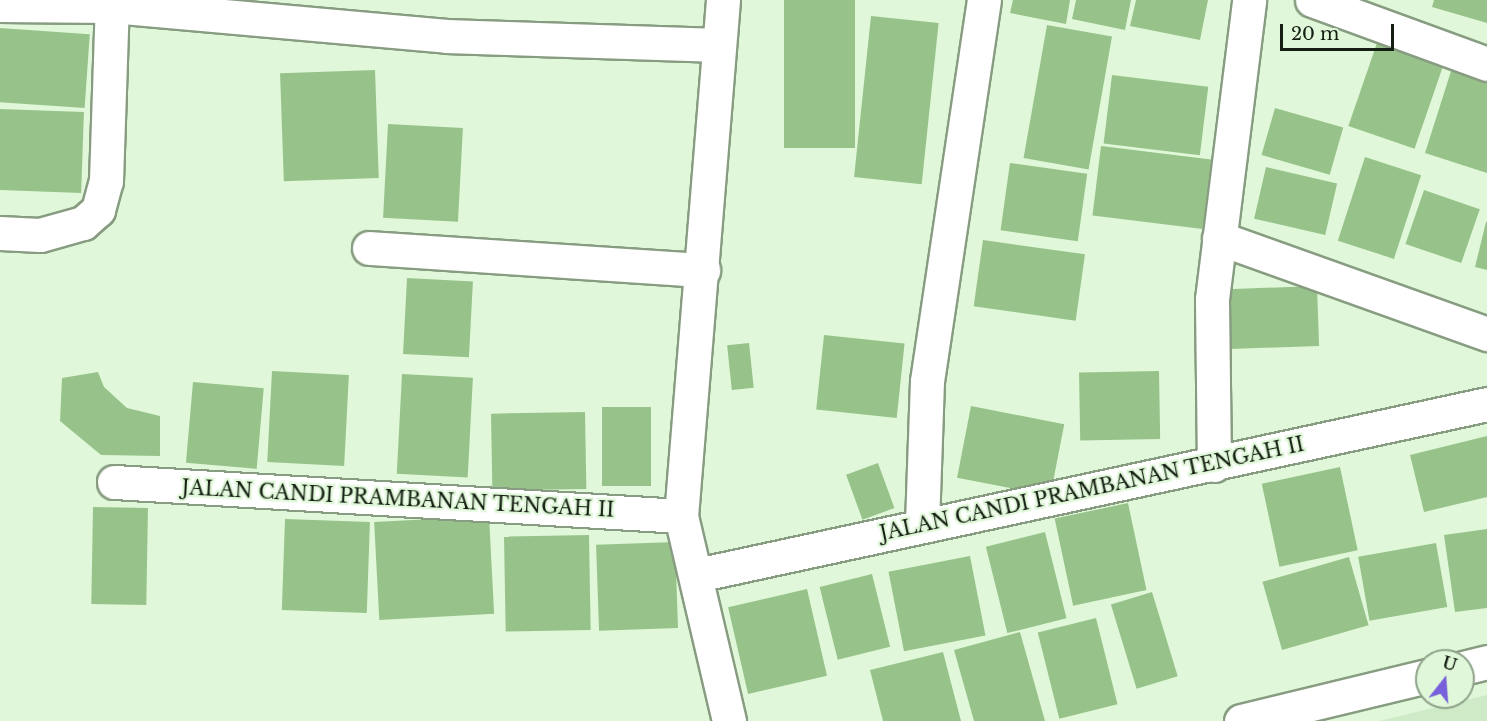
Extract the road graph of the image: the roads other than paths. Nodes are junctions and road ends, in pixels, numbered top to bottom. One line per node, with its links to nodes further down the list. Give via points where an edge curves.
1 (723, 0): 7 (street)
2 (984, 0): 18 (street, via 927,381)
3 (1249, 0): 10 (street)
4 (1312, 0): 8 (street)
5 (112, 3): 6 (street); 7 (street, via 447,36); 9 (street, via 106,181 98,210 83,223 40,235)
6 (0, 6)
7 (718, 45): 12 (street)
8 (1487, 64)
9 (0, 233)
10 (1219, 238): 13 (street); 15 (street, via 1212,299)
11 (369, 248): 12 (street)
12 (703, 270): 17 (street)
13 (1487, 334)
14 (1487, 404): 15 (street, JALAN CANDI PRAMBANAN TENGAH II)
15 (1214, 465): 18 (street, JALAN CANDI PRAMBANAN TENGAH II)
16 (114, 482): 17 (street, JALAN CANDI PRAMBANAN TENGAH II)
17 (681, 516): 19 (street)
18 (921, 524): 19 (street, JALAN CANDI PRAMBANAN TENGAH II)
19 (697, 575): 21 (street)
20 (1415, 679): 22 (street)
21 (729, 721)
22 (1241, 721)

